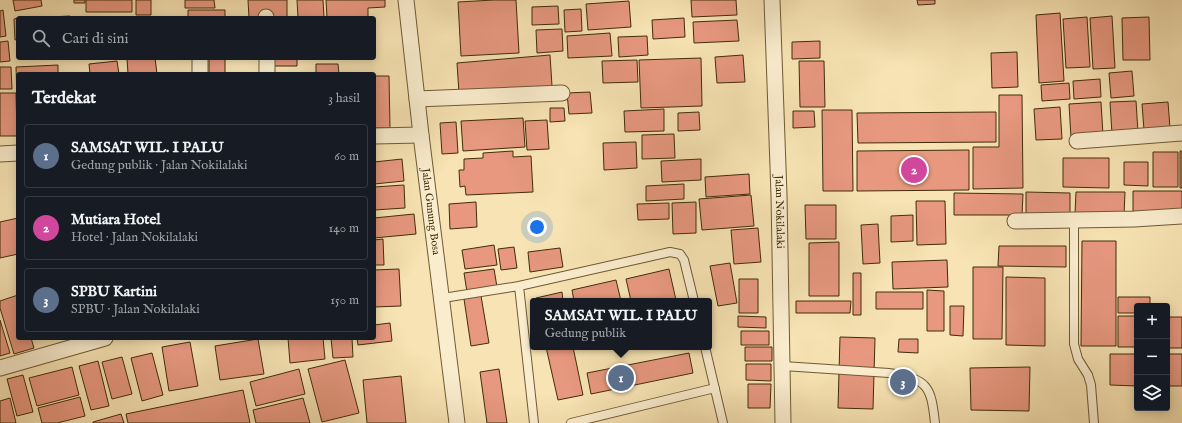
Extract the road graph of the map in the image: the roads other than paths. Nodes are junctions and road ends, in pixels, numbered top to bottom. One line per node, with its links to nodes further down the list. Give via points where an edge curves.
1 (406, 0): 8 (street, Jalan Gunung Bosa)
2 (772, 0): 23 (street, Jalan Nokilalaki)
3 (200, 60): 5 (street)
4 (267, 60): 6 (street)
5 (200, 72)
6 (268, 72)
7 (562, 93): 8 (street)
8 (417, 99): 10 (street, Jalan Gunung Bosa)
9 (1182, 133): 12 (street)
10 (421, 135): 11 (street); 19 (street, Jalan Gunung Bosa)
11 (376, 136)
12 (1077, 141)
13 (16, 153): 14 (street)
14 (0, 154)
15 (1182, 216): 16 (street)
16 (1074, 220): 17 (street); 32 (lane, via 1074,344 1078,359 1091,385)
17 (1015, 221)
18 (519, 286): 19 (lane); 20 (lane, via 670,252 680,254 684,260); 27 (lane)
19 (443, 298): 26 (street, Jalan Gunung Bosa)
20 (693, 298)
21 (94, 340): 24 (street)
22 (706, 350): 25 (lane)
23 (782, 366): 30 (street, Jalan Nokilalaki); 31 (lane, via 906,376 928,387 932,397)
24 (0, 368)
25 (715, 388): 28 (lane); 29 (lane)
26 (457, 423)
27 (534, 423)
28 (570, 423)
29 (723, 423)
30 (783, 423)
31 (934, 423)
32 (1094, 423)

